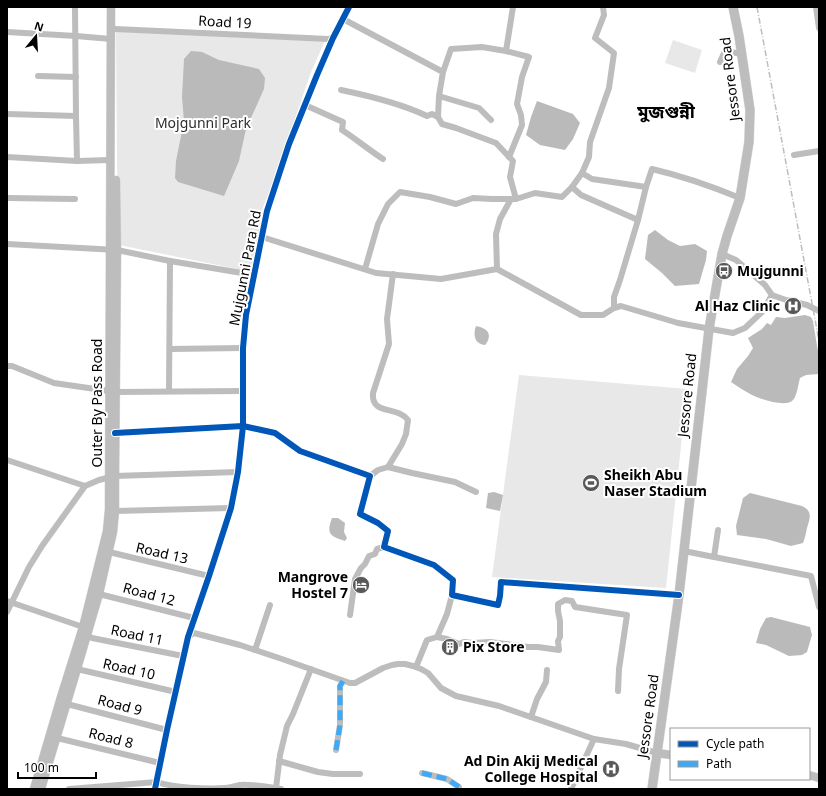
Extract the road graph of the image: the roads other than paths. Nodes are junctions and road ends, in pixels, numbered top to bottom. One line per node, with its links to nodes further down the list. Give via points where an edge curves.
1 (75, 7): 13 (street)
2 (111, 7): 15 (main road, Outer By Pass Road)
3 (116, 7): 11 (main road, Outer By Pass Road)
4 (349, 7): 9 (street, Mujgunni Para Rd)
5 (513, 7): 16 (street)
6 (603, 7): 36 (street, via 604,15 595,38 614,53 609,88)
7 (733, 7): 17 (highway, Jessore Road)
8 (816, 7): 10 (street)
9 (343, 19): 14 (street, Mujgunni Para Rd); 19 (street)
10 (819, 28)
11 (115, 29): 14 (street, Road 19); 46 (main road, Outer By Pass Road)
12 (7, 32): 13 (street)
13 (76, 36): 15 (street); 21 (street)
14 (333, 38): 24 (street, Mujgunni Para Rd)
15 (111, 39): 35 (main road, Outer By Pass Road)
16 (506, 51): 19 (street, via 482,47 451,49); 32 (street, via 529,57 517,104 522,125)
17 (742, 54): 18 (street, via 725,51); 40 (highway, Jessore Road, via 750,110 749,142)
18 (720, 62)
19 (443, 72): 23 (street)
20 (38, 76): 21 (street)
21 (76, 77): 26 (street)
22 (341, 90): 27 (street)
23 (439, 96): 27 (street); 28 (street, via 479,108)
24 (305, 105): 33 (street, via 343,122 342,130); 44 (street, Mujgunni Para Rd, via 272,194)
25 (7, 114): 26 (street)
26 (76, 116): 34 (street)
27 (438, 117): 32 (street, via 442,124 496,144)
28 (492, 120)
29 (819, 152): 30 (street)
30 (794, 155)
31 (7, 157): 34 (street)
32 (509, 157): 42 (street, via 513,161 510,176)
33 (383, 159)
34 (77, 160): 35 (street)
35 (110, 160): 46 (main road, Outer By Pass Road)
36 (582, 173): 37 (street); 38 (street, via 592,178)
37 (572, 187): 42 (street, via 562,197 536,193); 43 (street, via 581,195)
38 (646, 187): 40 (street, via 652,168 676,174); 43 (street)
39 (7, 198): 41 (street)
40 (740, 198): 47 (highway, Jessore Road)
41 (75, 199)
42 (513, 199): 49 (street, via 473,198 456,204 400,192 388,204 378,224); 50 (street, via 500,219 496,234)
43 (638, 220): 54 (street, via 614,297)
44 (262, 237): 49 (street); 52 (street, Mujgunni Para Rd)
45 (7, 244): 46 (street)
46 (114, 250): 48 (street); 60 (main road, Outer By Pass Road)
47 (722, 254): 53 (street, via 736,260); 56 (highway, Jessore Road)
48 (170, 261): 52 (street); 58 (street)
49 (365, 269): 51 (street, via 376,273)
50 (497, 269): 51 (street, via 441,279); 54 (street, via 581,315 603,315)
51 (393, 274): 66 (street, via 387,319 389,344 372,399 379,408 399,412 408,420 402,444)
52 (254, 275): 57 (street, Mujgunni Para Rd)
53 (772, 295): 55 (street); 56 (street, via 762,312 745,328 733,333)
54 (614, 308): 56 (street, via 621,306 678,323)
55 (819, 311)
56 (709, 329): 76 (highway, Jessore Road)
57 (243, 348): 58 (street); 62 (street, Mujgunni Para Rd)
58 (170, 349): 61 (street)
59 (7, 366): 60 (street, via 54,383)
60 (112, 391): 61 (street); 64 (main road, Outer By Pass Road); 68 (main road, Outer By Pass Road)
61 (170, 391): 62 (street)
62 (243, 391): 63 (street, Mujgunni Para Rd)
63 (243, 426): 64 (street); 67 (street, Mujgunni Para Rd); 69 (street, via 275,433 300,451)
64 (115, 433): 68 (main road, Outer By Pass Road)
65 (7, 460): 70 (street)
66 (388, 467): 69 (street); 71 (street, via 455,482)
67 (238, 472): 68 (street); 72 (street, Mujgunni Para Rd)
68 (112, 476): 70 (street); 73 (main road, Outer By Pass Road); 89 (main road, Outer By Pass Road, via 107,531)
69 (370, 476): 75 (street, via 360,514 388,531)
70 (85, 486): 83 (street, via 42,546)
71 (476, 492)
72 (231, 508): 73 (street); 79 (street, Mujgunni Para Rd)
73 (115, 511): 77 (main road, Outer By Pass Road)
74 (718, 530): 78 (street)
75 (384, 547): 81 (street, via 434,565 453,580); 87 (street, via 369,556 355,579)
76 (684, 551): 78 (street); 82 (highway, Jessore Road)
77 (108, 552): 79 (street, Road 13); 80 (main road, Outer By Pass Road)
78 (714, 557): 85 (street, via 811,576)
79 (209, 576): 88 (street, Mujgunni Para Rd)
80 (99, 594): 88 (street, Road 12); 89 (main road, Outer By Pass Road)
81 (452, 595): 82 (street, via 498,605 501,582); 91 (street, via 448,614)
82 (679, 595): 107 (highway, Jessore Road)
83 (9, 602): 86 (street); 89 (street, Road 11)
84 (270, 605): 92 (street)
85 (819, 607)
86 (7, 612)
87 (350, 615)
88 (194, 618): 90 (street, Mujgunni Para Rd)
89 (85, 631): 93 (street, Road 11, via 92,638); 95 (main road, Outer By Pass Road); 117 (main road, Outer By Pass Road, via 59,705)
90 (188, 637): 92 (street, via 194,633); 93 (street, Mujgunni Para Rd)
91 (437, 637): 94 (street, via 427,640); 99 (street, via 459,644 490,642 559,650 558,604 566,600 572,602 575,607 624,614 627,615)
92 (255, 650): 96 (street)
93 (183, 656): 100 (street, Mujgunni Para Rd)
94 (416, 667): 98 (street, via 398,664 354,682); 102 (street, via 428,673 441,688 456,696)
95 (77, 669): 100 (street, Road 10); 101 (main road, Outer By Pass Road)
96 (311, 670): 98 (street); 109 (street, via 287,726)
97 (547, 670): 102 (street, via 546,682)
98 (343, 681): 106 (street, via 340,686 340,724)
99 (618, 691)
100 (176, 692): 103 (street, Mujgunni Para Rd)
101 (67, 704): 103 (street, Road 9); 104 (main road, Outer By Pass Road)
102 (531, 717): 105 (street)
103 (167, 730): 110 (street, Mujgunni Para Rd)
104 (57, 738): 110 (street, Road 8); 118 (main road, Outer By Pass Road)
105 (594, 739): 107 (street, via 626,744); 124 (street)
106 (336, 750)
107 (657, 753): 108 (main road); 125 (highway, Jessore Road)
108 (670, 755)
109 (280, 761): 112 (street, via 318,772); 122 (street)
110 (160, 763): 113 (street, Mujgunni Para Rd)
111 (422, 773): 123 (street, via 448,779)
112 (360, 774)
113 (157, 782): 114 (street); 116 (street); 120 (street, Mujgunni Para Rd)
114 (125, 787): 115 (street)
115 (88, 788): 119 (street)
116 (201, 788): 121 (street)
117 (34, 789)
118 (41, 789)
119 (69, 789)
120 (155, 789)
121 (226, 789): 122 (street, via 241,785)
122 (278, 789)
123 (459, 789)
124 (571, 789)
125 (652, 789)

